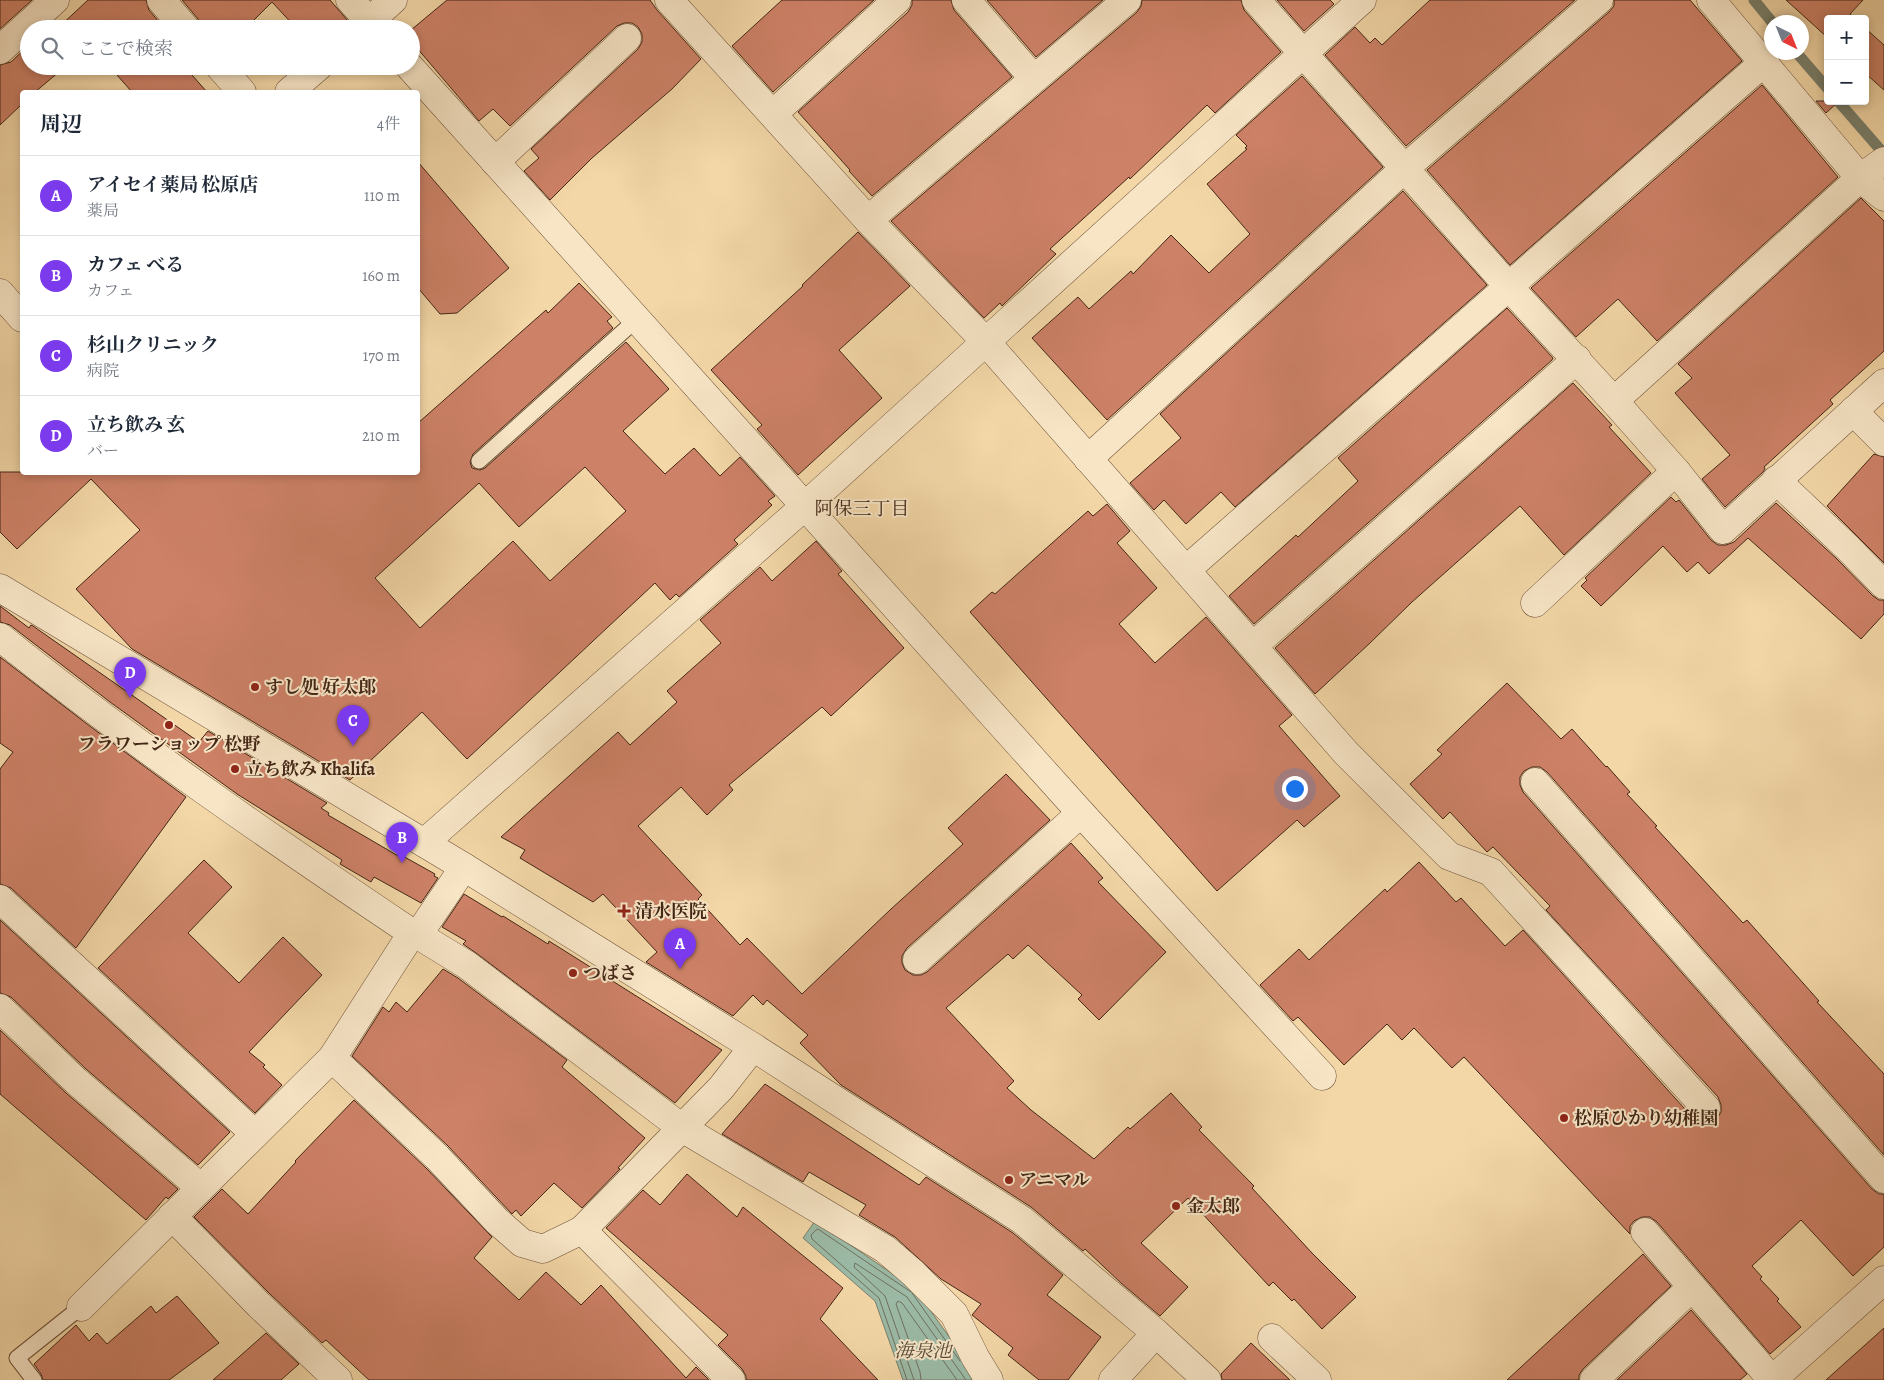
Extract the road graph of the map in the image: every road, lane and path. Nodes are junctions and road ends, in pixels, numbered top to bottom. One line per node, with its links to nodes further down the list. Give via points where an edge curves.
1 (55, 0): 13 (street)
2 (161, 0): 14 (street)
3 (350, 0): 15 (street)
4 (393, 0): 16 (street)
5 (669, 0): 28 (street)
6 (897, 0): 28 (street)
7 (966, 0): 25 (street)
8 (1126, 0): 25 (street)
9 (1256, 0): 20 (street)
10 (1362, 0): 20 (street)
11 (1600, 0): 30 (street)
12 (1711, 0): 21 (street)
13 (33, 20)
14 (178, 20)
15 (365, 20)
16 (375, 20)
17 (20, 32): 19 (street)
18 (627, 38): 29 (street)
19 (0, 50)
20 (1304, 52): 30 (street); 38 (street)
21 (1764, 62): 31 (street); 34 (street)
22 (227, 75): 26 (street)
23 (309, 75): 27 (street)
24 (417, 75): 29 (street)
25 (1034, 79): 33 (street)
26 (240, 90)
27 (291, 90)
28 (773, 114): 33 (street)
29 (495, 162): 37 (street)
30 (1405, 168): 34 (street); 44 (street)
31 (1871, 171): 32 (street); 41 (street)
32 (1884, 197)
33 (868, 220): 38 (street)
34 (1509, 287): 39 (street); 49 (street)
35 (0, 293): 36 (street)
36 (20, 316)
37 (637, 319): 45 (lane); 48 (street)
38 (986, 342): 44 (street); 48 (street)
39 (1576, 359): 41 (street); 54 (street)
40 (1884, 383): 42 (street)
41 (1614, 401): 46 (street)
42 (1853, 411): 43 (street); 47 (street)
43 (1884, 442)
44 (1088, 459): 49 (street)
45 (479, 461)
46 (1676, 472): 47 (street, via 1723,530); 52 (street)
47 (1776, 480): 50 (street)
48 (805, 506): 56 (street); 57 (street)
49 (1186, 570): 54 (street)
50 (1884, 586)
51 (0, 588): 57 (street)
52 (1535, 603)
53 (0, 637): 60 (street, via 102,717 328,877)
54 (1253, 646): 66 (street, via 1346,752 1449,856 1491,872)
55 (1534, 782): 69 (street)
56 (1081, 813): 61 (street); 65 (street)
57 (424, 843): 58 (street)
58 (464, 867): 60 (street); 63 (street)
59 (0, 899): 68 (street)
60 (415, 934): 64 (street); 67 (street, via 467,964)
61 (917, 960)
62 (0, 1008): 70 (street, via 76,1081)
63 (753, 1047): 67 (street, via 721,1088); 77 (street, via 1022,1220)
64 (332, 1058): 68 (street); 72 (street, via 522,1243 543,1249)
65 (1322, 1076)
66 (1706, 1108)
67 (682, 1128): 72 (street); 82 (street, via 885,1249 954,1314)
68 (255, 1134): 70 (street)
69 (1884, 1179)
70 (200, 1188): 71 (street)
71 (172, 1216): 76 (street); 80 (street)
72 (582, 1230): 81 (street)
73 (1645, 1232): 74 (street)
74 (1692, 1287): 86 (street); 87 (street)
75 (1881, 1289): 87 (street)
76 (81, 1307): 79 (lane, via 17,1358)
77 (1156, 1333): 83 (street); 84 (street)
78 (1272, 1338): 85 (street)
79 (34, 1380)
80 (338, 1380)
81 (731, 1380)
82 (989, 1380)
83 (1113, 1380)
84 (1207, 1380)
85 (1317, 1380)
86 (1594, 1380)
87 (1772, 1380)

